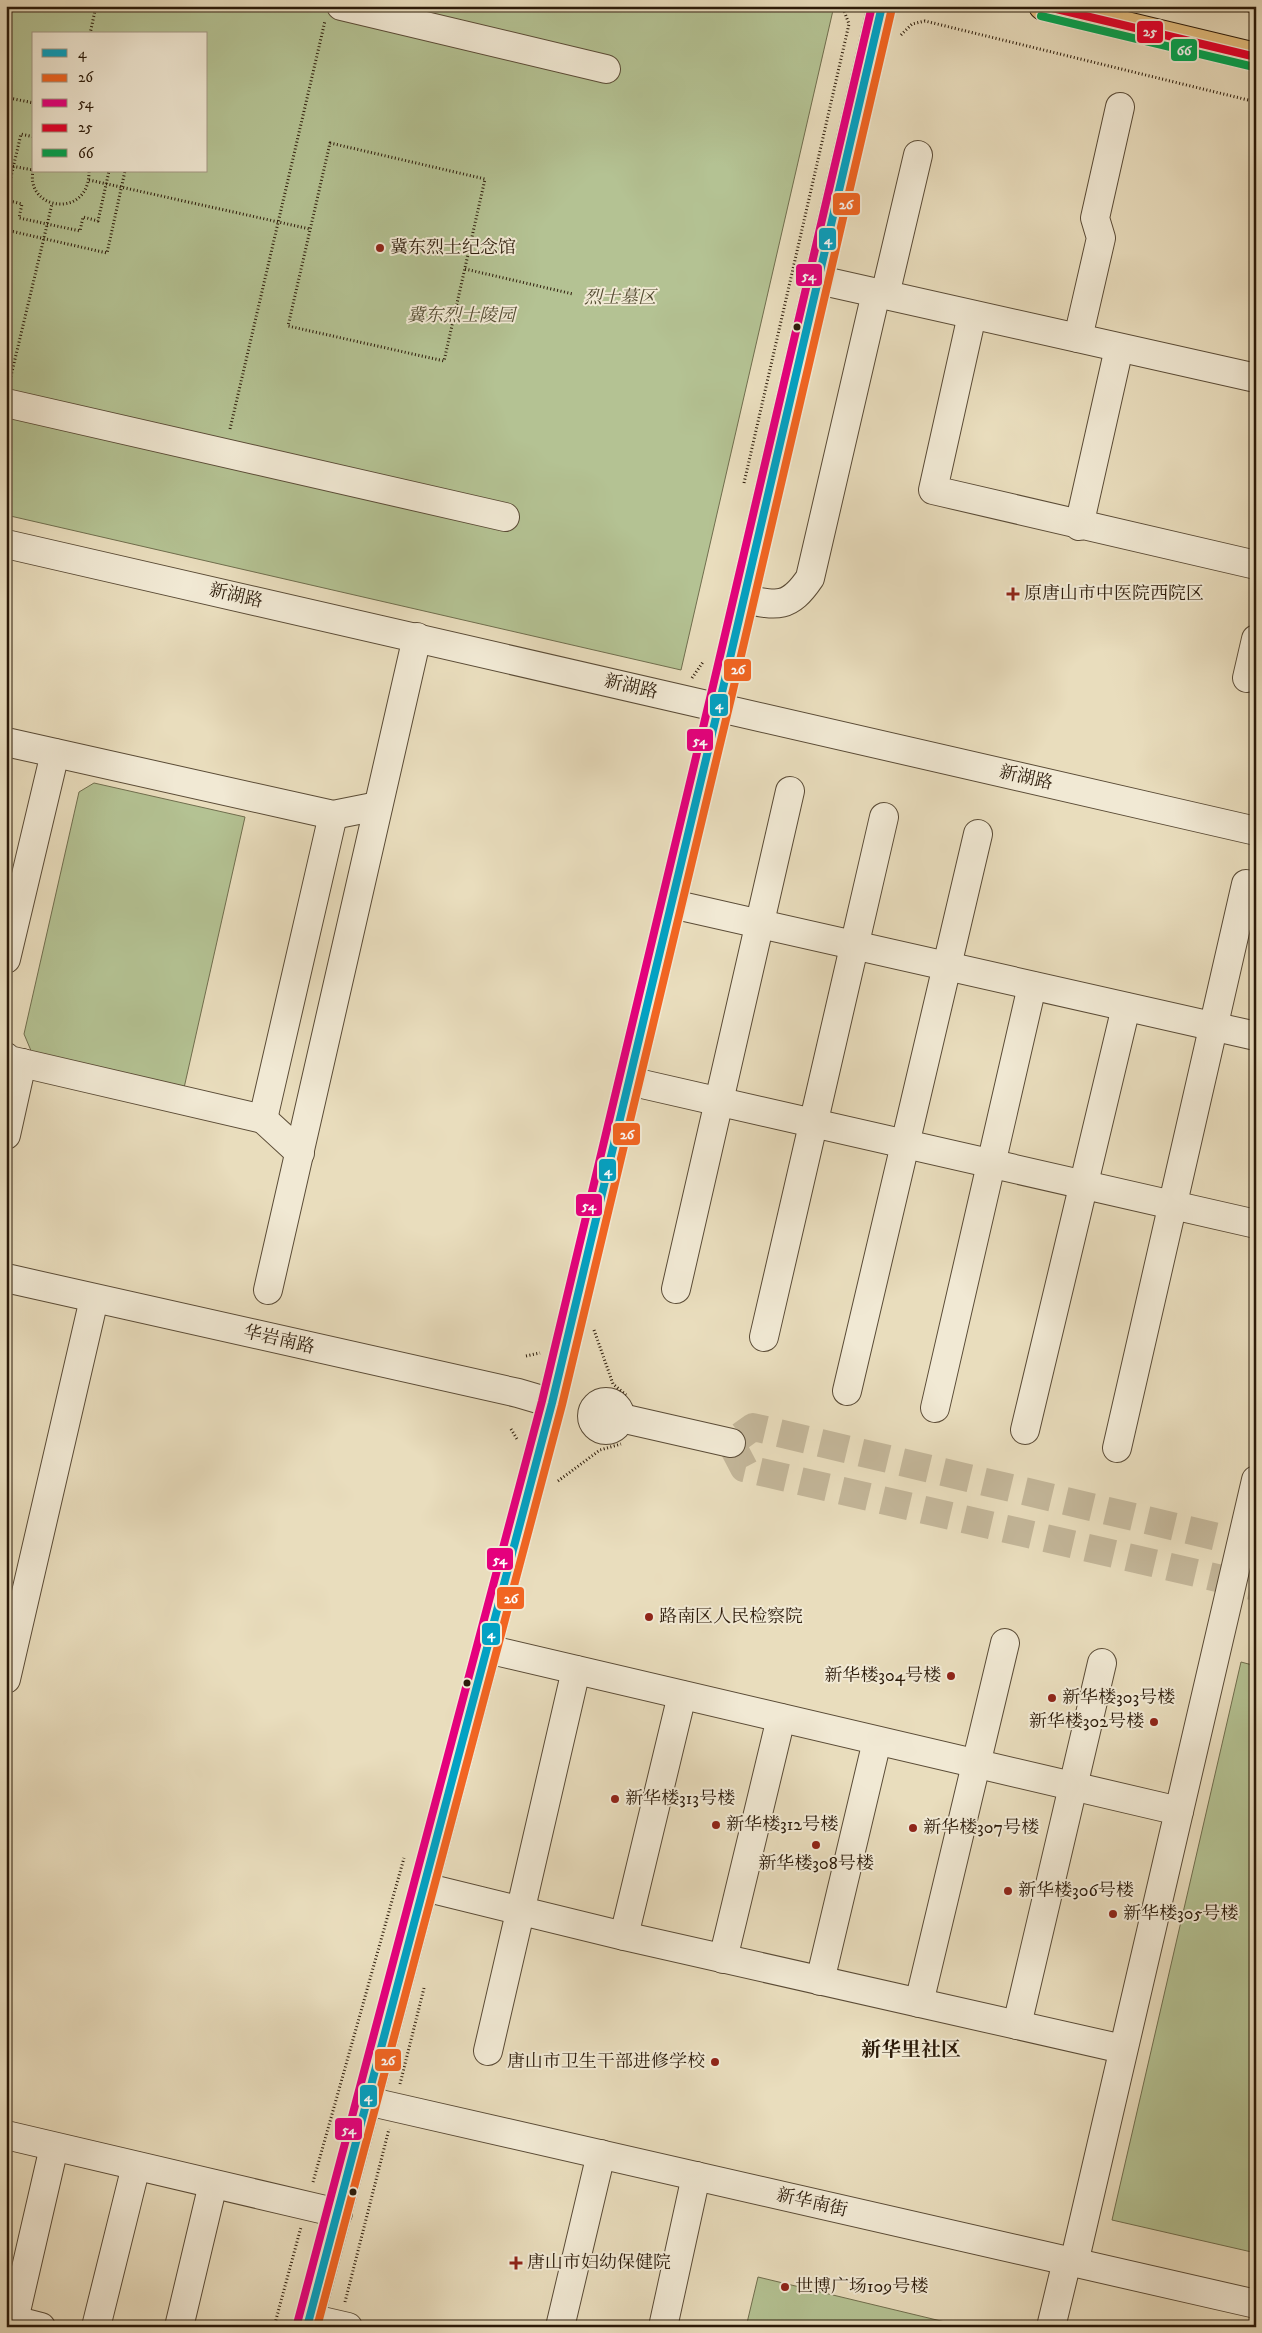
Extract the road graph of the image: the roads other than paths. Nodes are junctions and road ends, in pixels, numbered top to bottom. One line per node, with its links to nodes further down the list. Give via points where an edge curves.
1 (882, 6): 8 (street)
2 (1043, 6): 4 (main road)
3 (334, 11): 5 (street)
4 (1256, 56)
5 (606, 69)
6 (1120, 107): 11 (street, via 1095,218 1101,238)
7 (918, 155): 9 (street)
8 (819, 280): 9 (street); 19 (street)
9 (880, 294): 10 (street); 19 (street, via 810,578 800,593 786,602 772,605)
10 (972, 315): 11 (street); 16 (street, via 933,490)
11 (1078, 338): 12 (street)
12 (1119, 348): 13 (street); 16 (street)
13 (1256, 378)
14 (7, 395): 15 (street, via 225,453)
15 (505, 517)
16 (1079, 526): 18 (street)
17 (6, 544): 20 (street, 新湖路)
18 (1256, 565)
19 (744, 599): 23 (street)
20 (417, 637): 23 (street, 新湖路); 27 (street)
21 (1256, 639): 22 (street)
22 (1247, 678)
23 (718, 707): 30 (street, 新湖路); 33 (street)
24 (6, 742): 25 (street)
25 (56, 753): 28 (street); 36 (street)
26 (790, 791): 34 (street)
27 (378, 806): 28 (street); 49 (street)
28 (332, 815): 45 (street)
29 (884, 817): 35 (street)
30 (1256, 831)
31 (978, 834): 37 (street)
32 (1246, 884): 40 (street)
33 (672, 904): 34 (street); 43 (street)
34 (760, 924): 35 (street); 44 (street)
35 (854, 946): 37 (street); 46 (street)
36 (6, 960)
37 (947, 966): 38 (street); 48 (street)
38 (1032, 986): 39 (street); 50 (street)
39 (1126, 1007): 40 (street); 51 (street)
40 (1213, 1026): 41 (street); 52 (street)
41 (1256, 1036)
42 (14, 1060): 45 (street); 47 (street)
43 (629, 1081): 44 (street); 60 (street)
44 (718, 1102): 46 (street); 55 (street)
45 (263, 1119): 49 (street)
46 (814, 1123): 48 (street); 58 (street)
47 (6, 1135)
48 (905, 1144): 50 (street); 59 (street)
49 (300, 1153): 56 (street)
50 (991, 1164): 51 (street); 61 (street)
51 (1083, 1185): 52 (street); 62 (street)
52 (1172, 1205): 53 (street); 64 (street)
53 (1256, 1224)
54 (6, 1278): 57 (street, 华岩南路)
55 (676, 1289)
56 (268, 1290)
57 (94, 1299): 60 (street, 华岩南路); 70 (street)
58 (764, 1337)
59 (847, 1391)
60 (573, 1408): 63 (street, via 604,1430 613,1429 626,1419); 67 (street)
61 (935, 1408)
62 (1025, 1430)
63 (731, 1443)
64 (1117, 1448)
65 (1256, 1480): 76 (street)
66 (1005, 1643): 74 (street)
67 (487, 1649): 69 (street); 77 (street)
68 (1102, 1663): 75 (street)
69 (576, 1670): 71 (street); 78 (street)
70 (6, 1679)
71 (682, 1694): 72 (street); 79 (street)
72 (781, 1718): 73 (street); 80 (street)
73 (877, 1741): 74 (street); 81 (street)
74 (977, 1764): 75 (street); 82 (street)
75 (1073, 1786): 76 (street); 83 (street)
76 (1179, 1811): 84 (street)
77 (424, 1887): 78 (street); 86 (street)
78 (521, 1910): 79 (street); 85 (street)
79 (624, 1936): 80 (street)
80 (723, 1959): 81 (street)
81 (820, 1980): 82 (street)
82 (919, 2003): 83 (street)
83 (1017, 2025): 84 (street)
84 (1123, 2049): 94 (street)
85 (488, 2051)
86 (367, 2101): 89 (street, 新华南街); 93 (street)
87 (6, 2135): 88 (street)
88 (54, 2147): 90 (street); 96 (street)
89 (601, 2154): 91 (street, 新华南街); 102 (street)
90 (136, 2166): 92 (street); 99 (street)
91 (696, 2176): 94 (street, 新华南街); 103 (street)
92 (213, 2184): 93 (street); 100 (street)
93 (338, 2213): 97 (street)
94 (1070, 2262): 95 (street, 新华南街); 104 (street)
95 (1256, 2304)
96 (10, 2319): 98 (street)
97 (308, 2322): 101 (street)
98 (41, 2327)
99 (96, 2327)
100 (179, 2327)
101 (348, 2327)
102 (560, 2327)
103 (663, 2327)
104 (1051, 2327)

